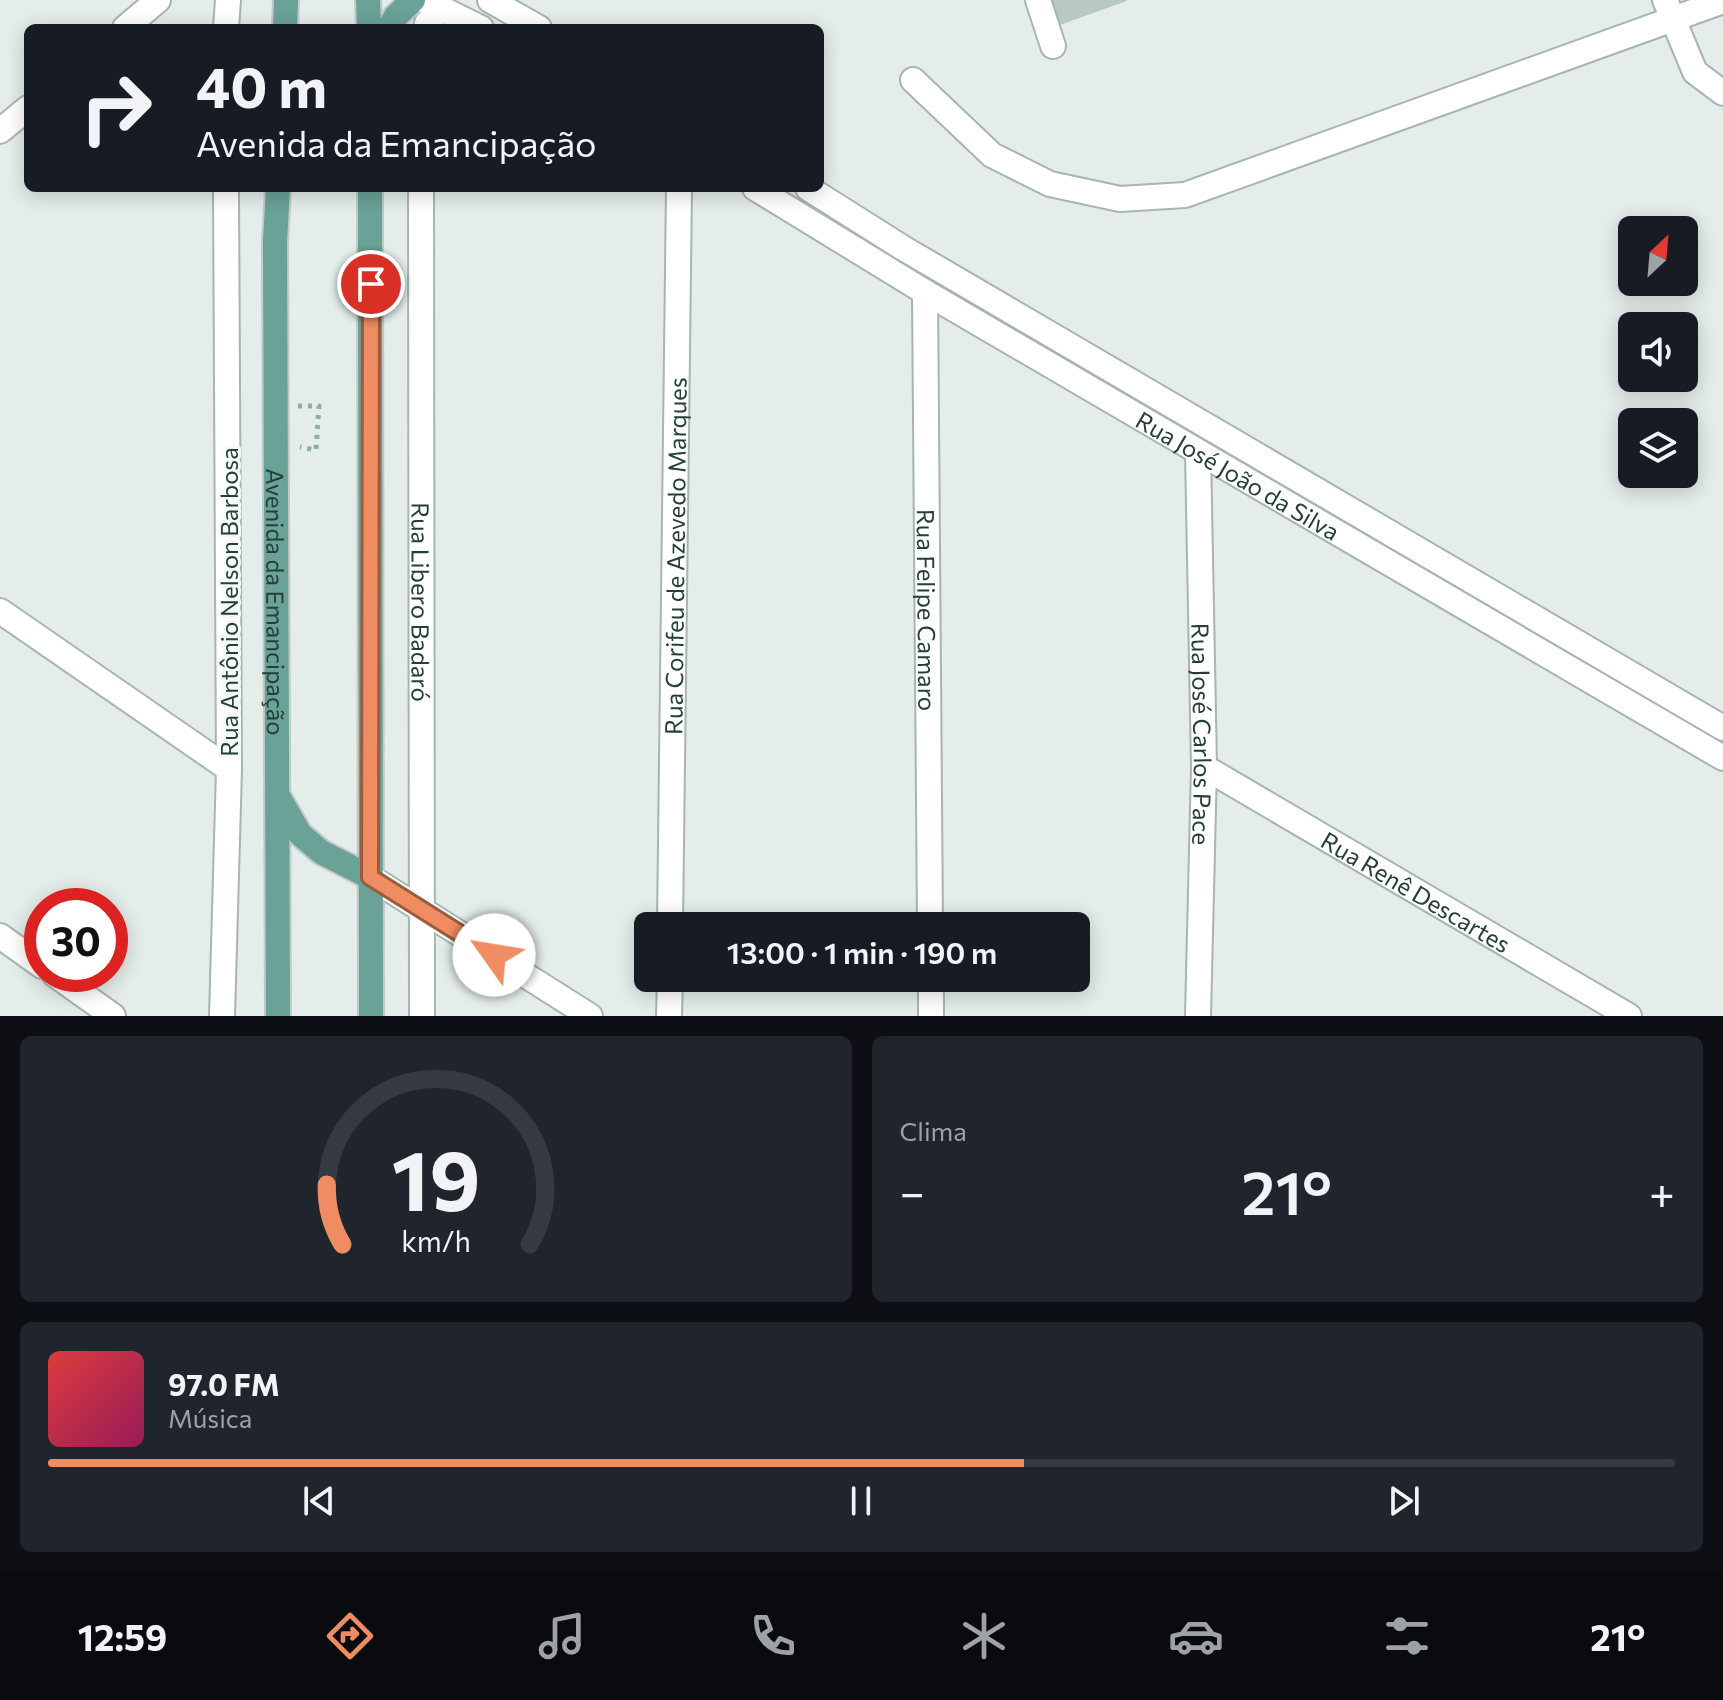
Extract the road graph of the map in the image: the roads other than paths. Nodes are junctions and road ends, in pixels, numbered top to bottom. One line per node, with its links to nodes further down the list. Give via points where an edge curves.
1 (228, 0): 10 (street)
2 (286, 0): 11 (main road)
3 (368, 0): 12 (main road)
4 (413, 0): 13 (main road)
5 (490, 0): 16 (street)
6 (1038, 0): 17 (street)
7 (1723, 1): 9 (street)
8 (433, 4): 14 (street); 15 (street)
9 (1669, 9): 18 (street, via 1185,195 1120,199 1050,184 992,155); 19 (street, via 1695,72)
10 (226, 24)
11 (285, 24)
12 (369, 24)
13 (391, 24)
14 (427, 24)
15 (473, 24)
16 (532, 24)
17 (1053, 46)
18 (913, 80)
19 (1723, 93)
20 (24, 111): 21 (street)
21 (0, 131)
22 (226, 192): 35 (street, Rua Antônio Nelson Barbosa)
23 (278, 192): 36 (main road, Avenida da Emancipação)
24 (370, 192): 37 (main road)
25 (421, 192): 38 (street, Rua Libero Badaró)
26 (679, 192): 39 (street, Rua Corifeu de Azevedo Marques)
27 (762, 192): 29 (street, Rua José João da Silva)
28 (815, 192): 32 (street, Rua José João da Silva)
29 (925, 292): 30 (street, Rua José João da Silva); 40 (street, Rua Felipe Camaro)
30 (1198, 452): 33 (street, Rua José João da Silva); 34 (street, Rua José Carlos Pace)
31 (0, 611): 35 (street)
32 (1723, 728)
33 (1723, 758)
34 (1204, 767): 54 (street, Rua José Carlos Pace); 55 (street, Rua Renê Descartes)
35 (229, 769): 47 (street, Rua Antônio Nelson Barbosa)
36 (276, 794): 37 (main road, via 300,834 321,852); 48 (main road, Avenida da Emancipação)
37 (370, 877): 38 (street); 49 (main road)
38 (421, 909): 50 (street, Rua Libero Badaró); 51 (street)
39 (670, 912)
40 (930, 912)
41 (0, 936): 42 (street)
42 (24, 953)
43 (79, 992): 46 (street)
44 (670, 992): 52 (street)
45 (931, 992): 53 (street)
46 (113, 1016)
47 (222, 1016)
48 (278, 1016)
49 (371, 1016)
50 (422, 1016)
51 (590, 1016)
52 (669, 1016)
53 (931, 1016)
54 (1198, 1016)
55 (1629, 1016)

